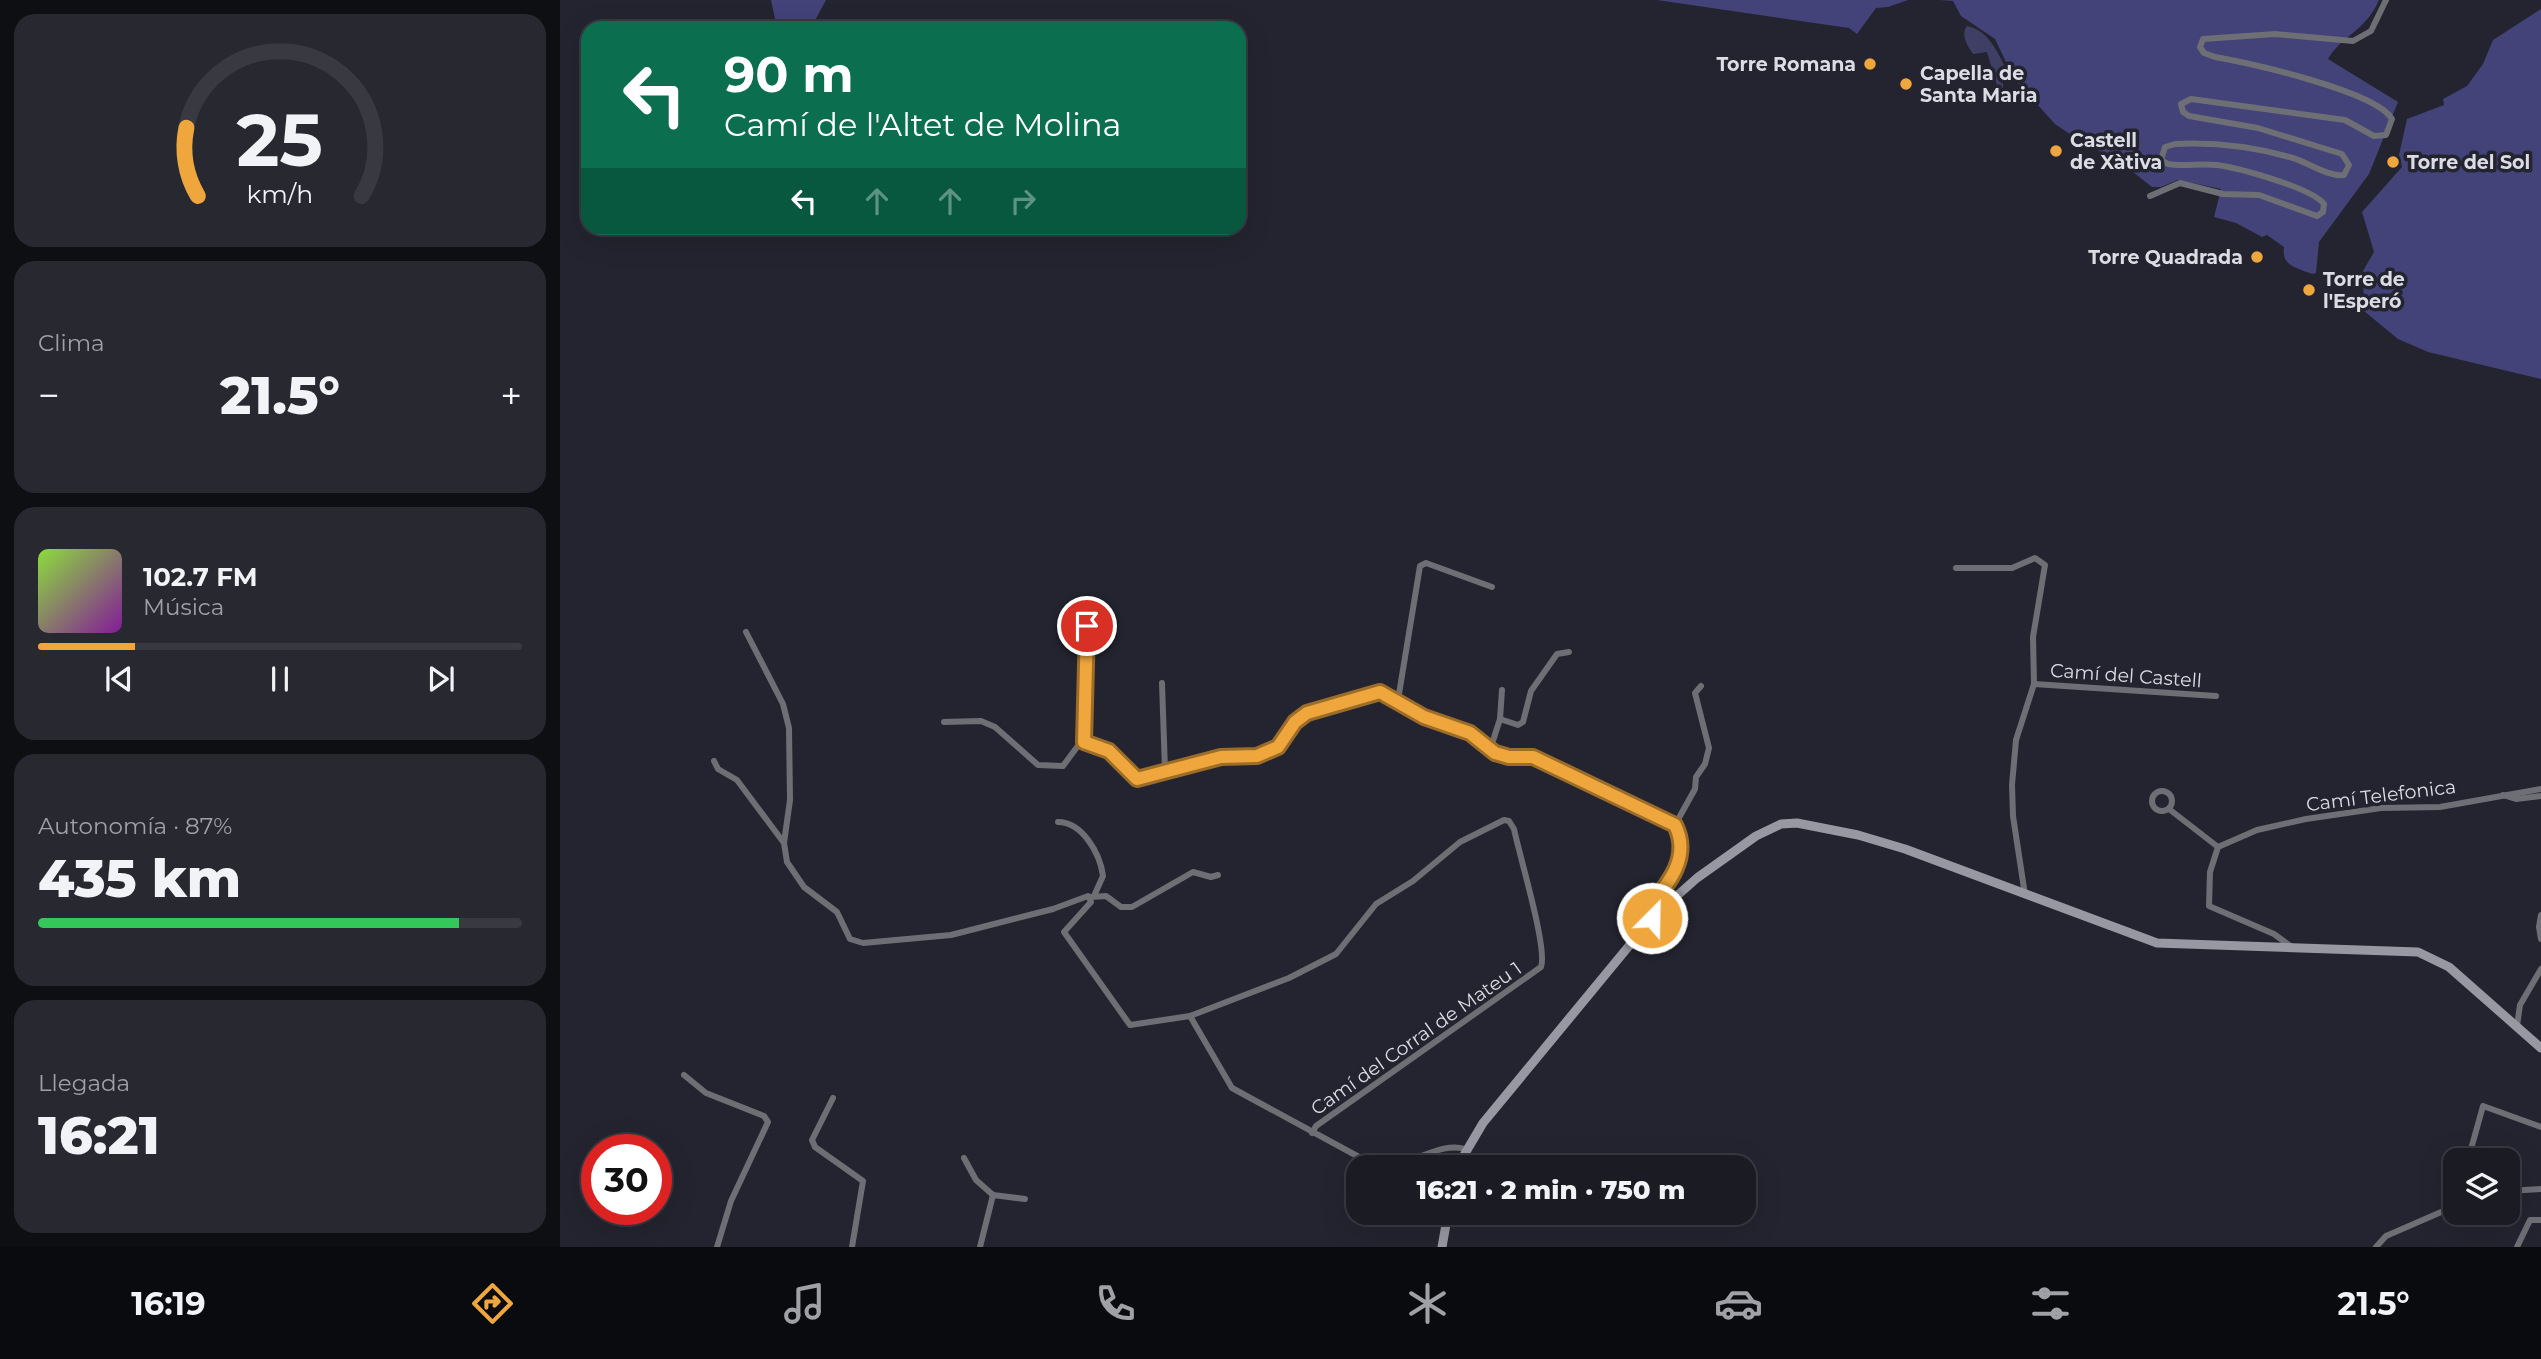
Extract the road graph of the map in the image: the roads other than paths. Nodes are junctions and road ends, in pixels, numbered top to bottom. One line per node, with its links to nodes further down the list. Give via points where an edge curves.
1 (2386, 0): 2 (street, via 2371,31 2353,41 2288,34 2230,36 2203,39 2200,47 2215,57 2294,73 2378,106 2392,119 2386,135 2374,136 2345,120 2191,99 2182,104 2189,116 2249,125 2342,154 2349,165 2344,175 2241,147 2175,144 2161,152 2161,160 2168,164 2227,167 2316,197 2324,204 2320,215 2259,195 2223,194 2180,183)
2 (2150, 196)
3 (1956, 568): 9 (street, Camí del Castell, via 2012,568 2035,558 2045,565 2033,637)
4 (1492, 587): 13 (street, via 1426,563 1420,566)
5 (1087, 626): 16 (street)
6 (746, 632): 26 (street, via 783,704 789,728 790,800)
7 (1569, 652): 14 (street, via 1557,654 1531,691 1523,722)
8 (1162, 683): 19 (street)
9 (2034, 684): 12 (street, Camí del Castell); 29 (street, Camí del Castell, via 2016,740 2012,785 2012,816)
10 (1701, 686): 25 (street, via 1695,693 1709,748 1695,789)
11 (1502, 690): 14 (street)
12 (2216, 696)
13 (1398, 701): 17 (street, via 1424,717 1470,733); 19 (street, via 1380,692 1370,693 1307,713 1278,747 1257,756 1221,757)
14 (1500, 719): 17 (street)
15 (944, 722): 16 (street, via 981,721 995,727 1038,765 1063,766)
16 (1084, 742): 19 (street, via 1109,751 1137,779)
17 (1490, 750): 25 (street, via 1509,757 1533,757)
18 (714, 761): 26 (street, via 718,769 737,780)
19 (1165, 770)
20 (2541, 789): 21 (street, Camí Telefonica)
21 (2501, 794): 22 (street, via 2516,799); 27 (street, Camí Telefonica, via 2440,807 2381,808 2306,819 2257,830)
22 (2541, 796)
23 (2169, 809): 27 (street)
24 (1058, 822): 30 (street, via 1077,827 1097,857 1103,876)
25 (1675, 825): 32 (street, via 1678,872 1650,906)
26 (784, 843): 30 (street, via 787,862 798,880 831,905 850,939 863,943 951,935)
27 (2218, 847): 34 (street, via 2210,872 2209,906 2274,934)
28 (1218, 875): 30 (street, via 1193,872 1132,907 1121,907 1106,896)
29 (2025, 895): 32 (main road, via 1858,835 1781,824 1755,836 1697,878); 34 (main road, via 2157,943)
30 (1092, 896): 36 (street, via 1064,932 1125,1019 1130,1025)
31 (2541, 915): 33 (street)
32 (1652, 918): 44 (main road)
33 (2541, 939)
34 (2295, 949): 37 (main road, via 2418,952 2449,967)
35 (2541, 969): 37 (street, via 2520,1005)
36 (1190, 1016): 42 (street, via 1232,1088); 42 (street, Camí del Corral de Mateu 1, via 1289,978 1336,954 1376,904 1460,842 1509,821 1539,931 1544,956 1539,969)
37 (2517, 1026): 38 (main road)
38 (2541, 1048)
39 (684, 1075): 54 (street, via 706,1093 764,1116 768,1122 731,1201)
40 (834, 1098): 55 (street, via 811,1140 863,1181)
41 (2541, 1127): 43 (street, via 2483,1106)
42 (1312, 1133): 44 (street, via 1359,1157 1389,1164 1451,1147)
43 (2471, 1148)
44 (1465, 1149): 45 (main road)
45 (1462, 1155)
46 (964, 1158): 49 (street, via 976,1180)
47 (2541, 1189): 48 (street)
48 (2520, 1190)
49 (993, 1195): 50 (street); 56 (street)
50 (1026, 1199)
51 (2443, 1211): 58 (street, via 2386,1236)
52 (2541, 1220): 59 (street, via 2530,1220)
53 (1446, 1225): 57 (main road)
54 (717, 1247)
55 (852, 1247)
56 (980, 1247)
57 (1442, 1247)
58 (2376, 1247)
59 (2517, 1247)

